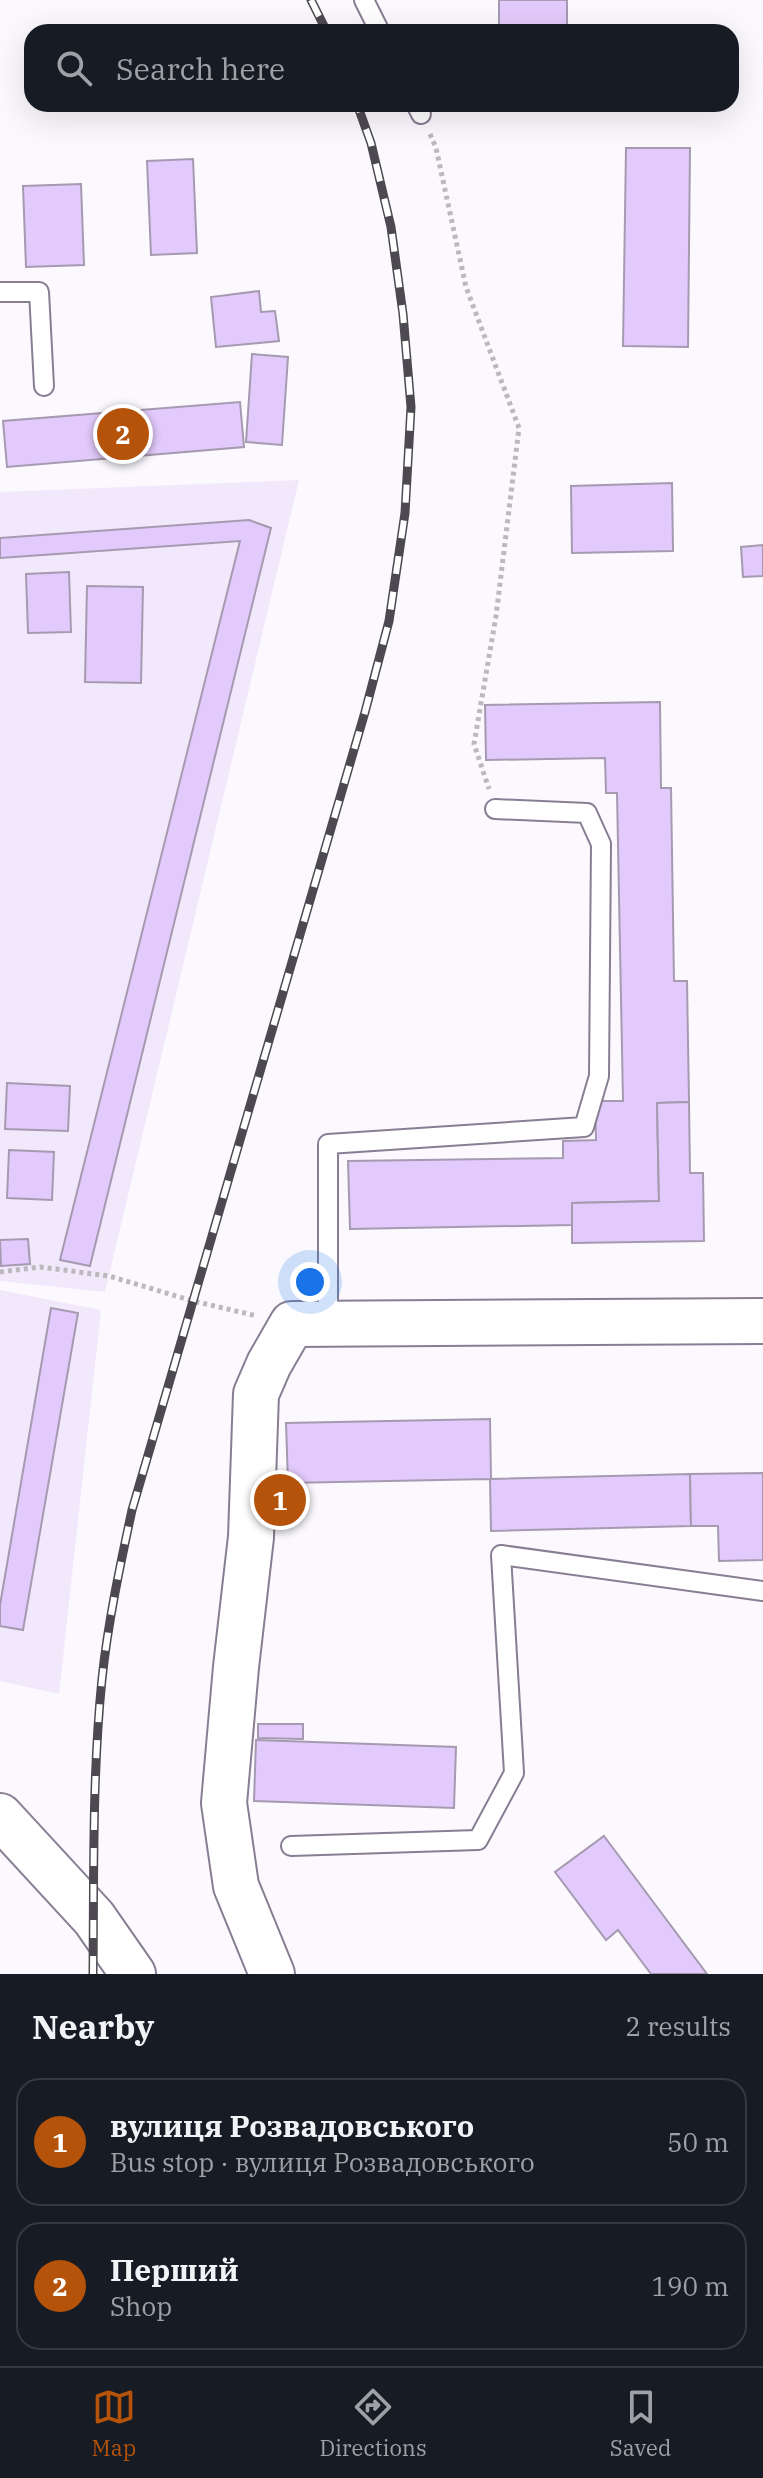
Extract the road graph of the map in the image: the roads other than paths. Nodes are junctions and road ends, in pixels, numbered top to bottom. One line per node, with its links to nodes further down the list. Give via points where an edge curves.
1 (364, 0): 2 (lane)
2 (376, 24)
3 (0, 292): 4 (lane, via 39,292)
4 (44, 386)
5 (495, 809): 7 (lane, via 587,813 601,844 599,1076 584,1127 328,1144)
6 (763, 1321): 7 (street)
7 (310, 1324): 12 (street, via 269,1364 256,1394 251,1537 224,1803 236,1886)
8 (763, 1591): 10 (lane, via 501,1555 514,1773 478,1840)
9 (0, 1816): 11 (street, via 94,1918)
10 (291, 1846)
11 (133, 1974)
12 (272, 1974)

